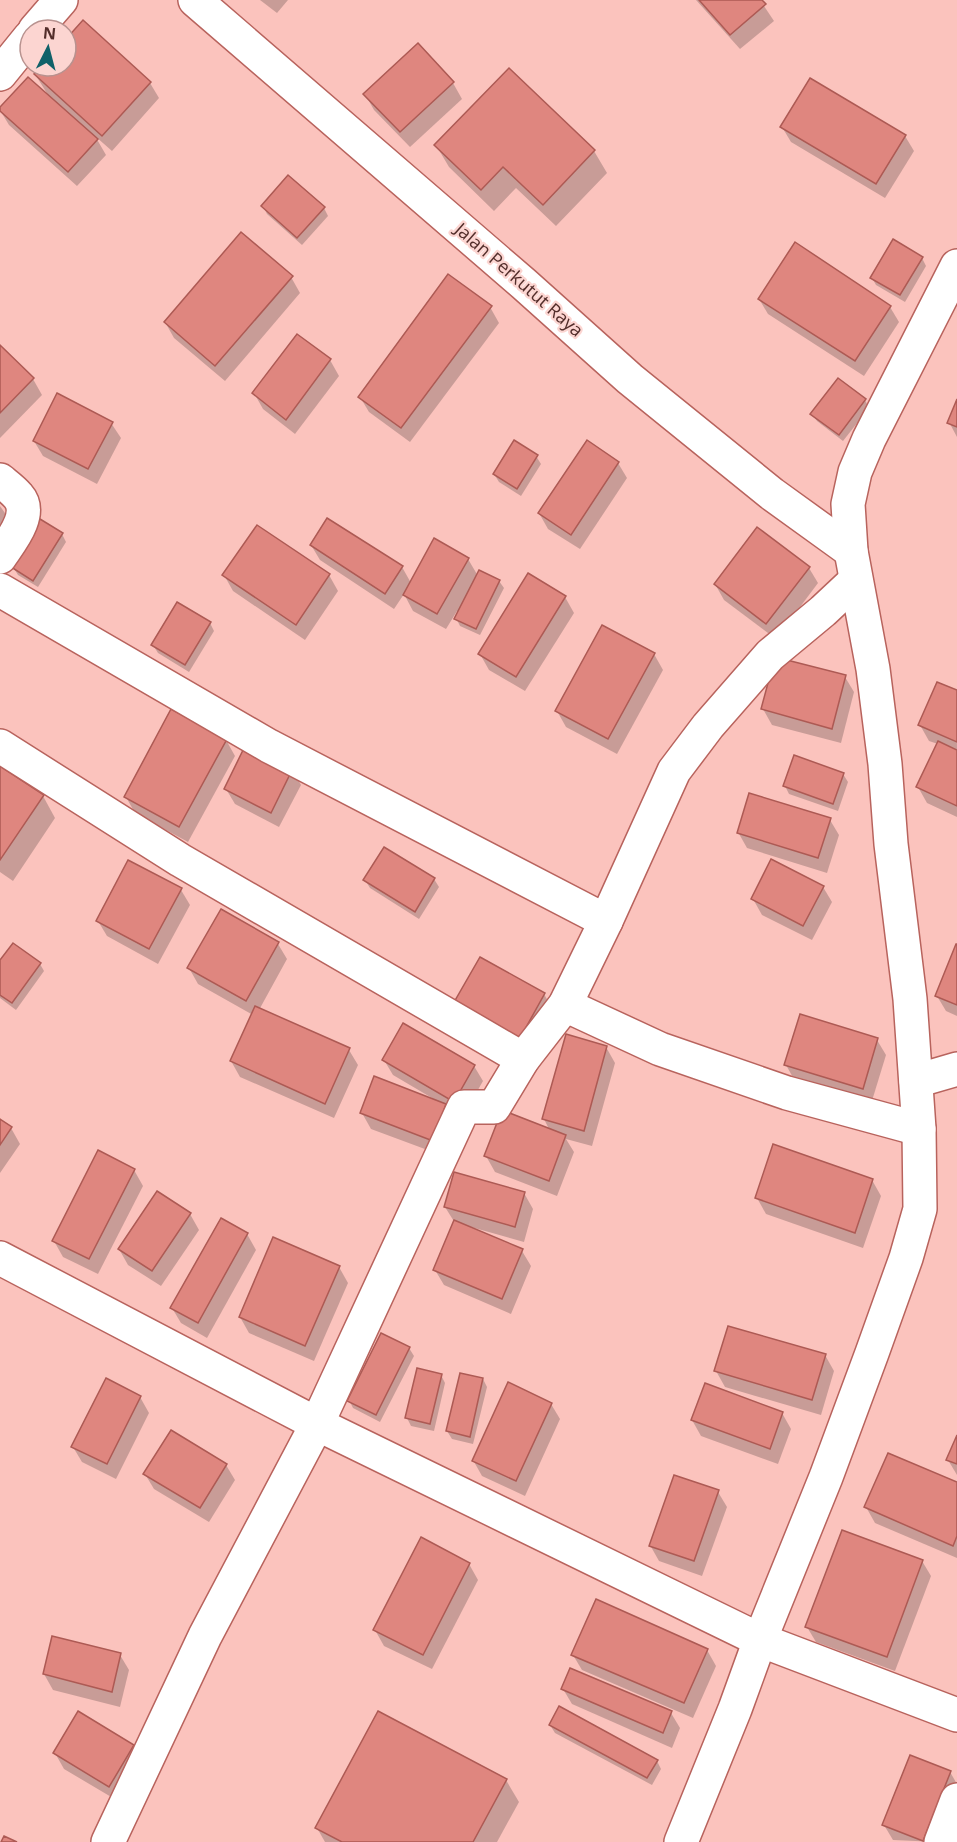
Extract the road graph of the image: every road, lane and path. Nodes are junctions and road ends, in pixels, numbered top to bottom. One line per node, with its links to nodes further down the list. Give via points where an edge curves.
1 (61, 0): 3 (street)
2 (195, 0): 9 (street, Jalan Perkutut Raya, via 630,379 772,494)
3 (46, 18)
4 (18, 52): 5 (street)
5 (0, 74)
6 (955, 279): 9 (street, via 908,358 855,472 848,504)
7 (0, 480): 8 (street, via 20,497 23,511 17,532)
8 (0, 557)
9 (853, 566): 12 (street, via 823,611 770,655 674,771); 16 (street, via 873,669 885,764)
10 (0, 590): 12 (street, via 269,746)
11 (0, 746): 14 (street, via 180,860)
12 (606, 921): 13 (street)
13 (565, 1005): 14 (street); 17 (street, via 660,1049 788,1093)
14 (523, 1059): 19 (street, via 494,1107 464,1107)
15 (957, 1069): 16 (street)
16 (916, 1081): 17 (street)
17 (919, 1129): 20 (street, via 920,1209 906,1258 826,1478)
18 (0, 1258): 19 (street)
19 (317, 1424): 20 (street); 23 (street, via 205,1636)
20 (760, 1640): 21 (street); 24 (street)
21 (957, 1714)
22 (957, 1800): 25 (street)
23 (108, 1842)
24 (681, 1842)
25 (941, 1842)

